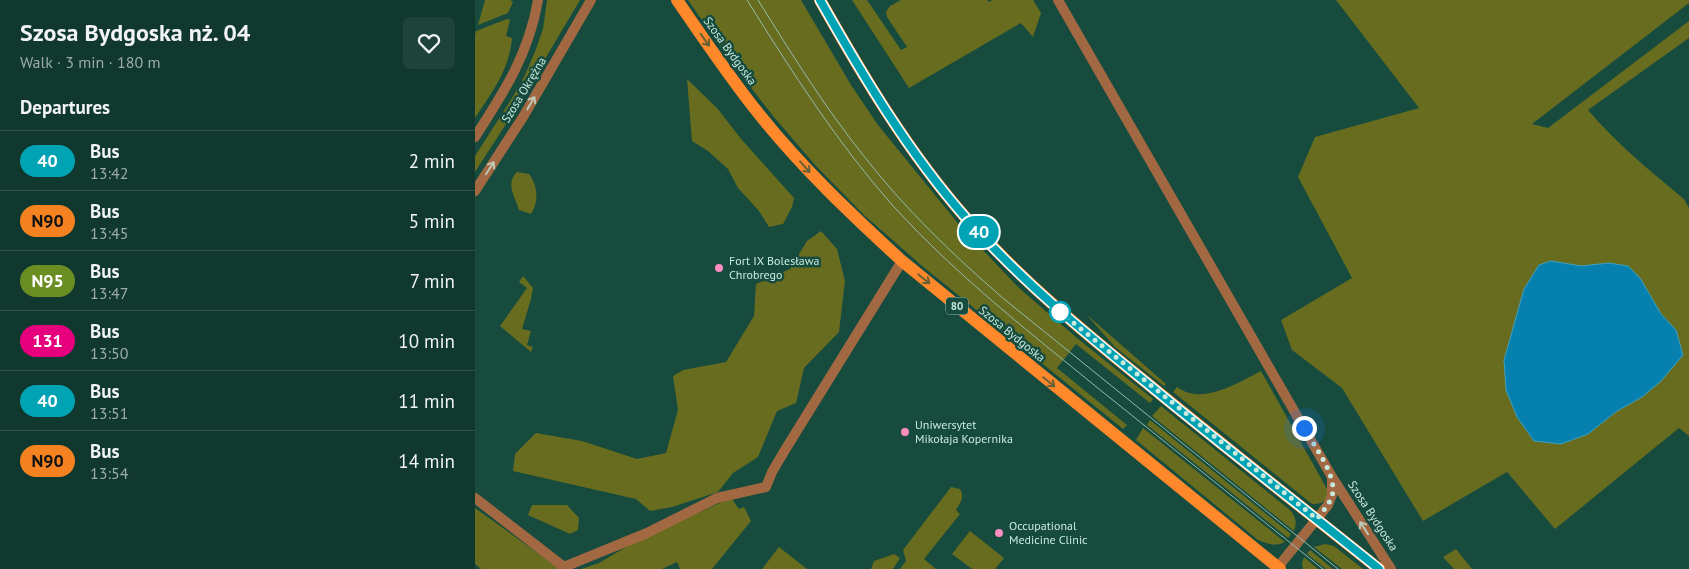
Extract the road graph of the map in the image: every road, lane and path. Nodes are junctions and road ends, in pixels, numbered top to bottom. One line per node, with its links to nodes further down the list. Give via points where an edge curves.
1 (538, 0): 6 (street, Szosa Okrężna, via 533,27 518,66)
2 (591, 0): 7 (street, Szosa Okrężna, one-way to 2, via 523,117)
3 (677, 0): 8 (main road, Szosa Bydgoska / 80, one-way to 8, via 771,128 809,172)
4 (820, 0): 11 (main road, Szosa Bydgoska, via 881,105 917,157 965,218 1007,262 1059,312)
5 (1058, 0): 9 (street, Szosa Bydgoska)
6 (475, 137)
7 (475, 191)
8 (902, 261): 10 (street, via 780,457 766,487 717,498 647,533 564,567); 12 (main road, Szosa Bydgoska / 80, one-way to 12)
9 (1332, 477): 11 (street, Szosa Bydgoska, via 1332,495); 14 (street, Szosa Bydgoska, one-way to 9)
10 (475, 498)
11 (1317, 519): 12 (street); 13 (main road, Szosa Bydgoska)
12 (1279, 568)
13 (1379, 569)
14 (1391, 569)

